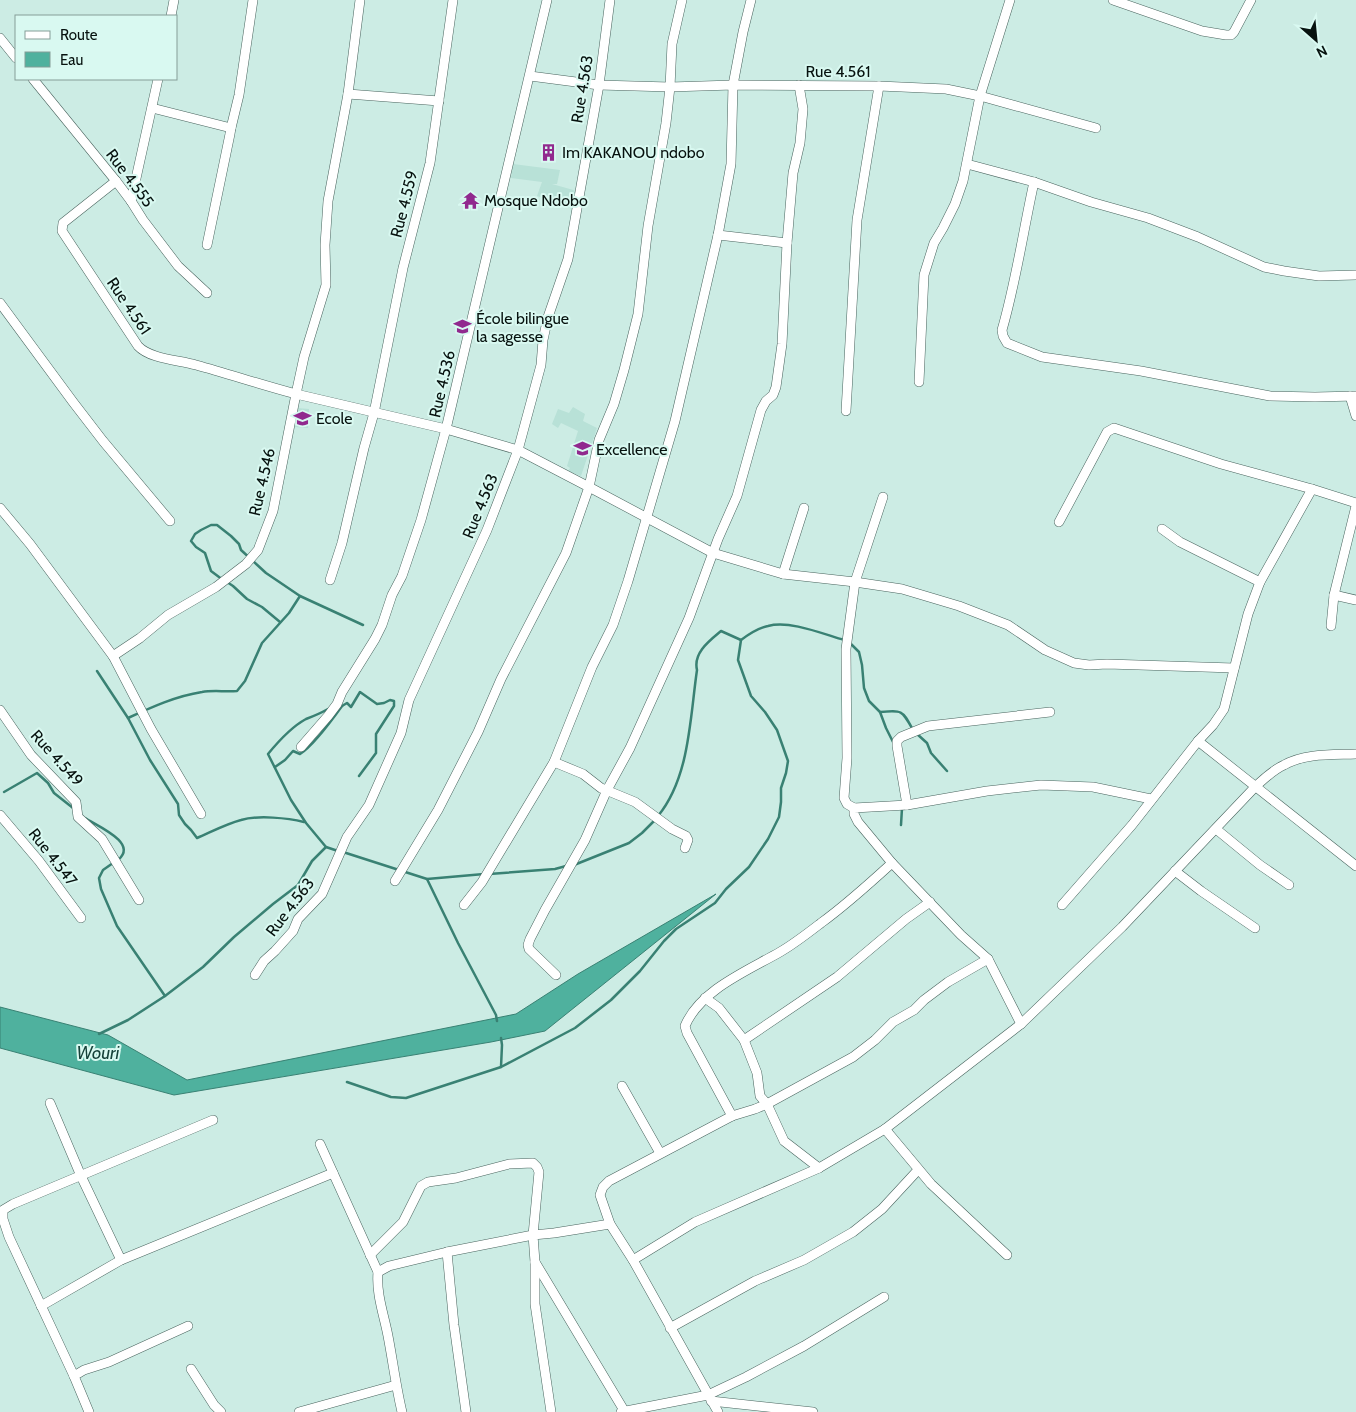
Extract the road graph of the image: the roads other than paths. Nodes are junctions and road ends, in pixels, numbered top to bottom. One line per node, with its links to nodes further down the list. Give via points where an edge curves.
1 (174, 0): 12 (street)
2 (254, 0): 27 (street, via 239,95)
3 (360, 0): 23 (street, Rue 4.546)
4 (453, 0): 25 (street, Rue 4.559)
5 (547, 0): 15 (street, Rue 4.536)
6 (610, 0): 18 (street, Rue 4.563)
7 (682, 0): 22 (street, via 672,44)
8 (751, 0): 19 (street)
9 (1010, 0): 24 (street)
10 (1113, 0): 11 (street, via 1202,30 1231,35)
11 (1251, 0)
12 (171, 15)
13 (0, 38): 14 (street)
14 (15, 57)
15 (530, 76): 18 (street, Rue 4.561); 45 (street, Rue 4.536)
16 (34, 80): 30 (street, Rue 4.555)
17 (158, 80): 26 (street)
18 (599, 85): 22 (street, Rue 4.561); 46 (street, Rue 4.563, via 568,259 548,317 541,365)
19 (733, 85): 20 (street, Rue 4.561); 22 (street, Rue 4.561); 33 (street, via 731,164)
20 (799, 85): 21 (street, Rue 4.561); 34 (street, via 803,110)
21 (879, 86): 24 (street, via 946,89); 42 (street, Rue 4.561, via 857,220)
22 (670, 87): 47 (street, via 638,314 614,404 599,440)
23 (348, 94): 25 (street); 40 (street, Rue 4.546, via 328,201 326,285)
24 (980, 96): 28 (street); 29 (street)
25 (439, 101): 43 (street, Rue 4.559, via 430,163 403,268)
26 (152, 108): 27 (street); 32 (street)
27 (230, 128): 35 (street)
28 (1096, 128)
29 (967, 164): 31 (street); 39 (street, via 955,204 934,243 924,275)
30 (116, 181): 32 (street, Rue 4.555); 40 (street, Rue 4.561, via 63,223 62,231 138,346 166,358)
31 (1034, 182): 36 (street, via 1148,218 1264,267 1320,276); 41 (street, via 1002,330 1008,343 1042,357 1142,371 1270,396)
32 (131, 201): 37 (street, Rue 4.555, via 178,266)
33 (718, 235): 34 (street); 53 (street, via 675,421)
34 (787, 243): 57 (street, via 782,344 776,387 761,410 737,496)
35 (206, 245)
36 (1356, 275)
37 (207, 294)
38 (0, 303): 54 (street, via 97,433)
39 (919, 382)
40 (296, 394): 43 (street); 65 (street, Rue 4.546, via 273,511 258,550 234,574 168,615)
41 (1353, 396): 44 (street)
42 (846, 412)
43 (374, 413): 45 (street); 59 (street, Rue 4.559)
44 (1356, 416)
45 (446, 429): 46 (street); 70 (street, Rue 4.536, via 421,520 382,625 337,704)
46 (518, 450): 47 (street); 94 (street, Rue 4.563, via 487,530 410,700 400,733 369,805 347,837 322,894 298,919 293,931)
47 (589, 487): 53 (street); 85 (street, via 566,553 501,679 478,732 438,810)
48 (1312, 489): 50 (street); 55 (street, via 1221,464 1114,428 1107,432); 61 (street)
49 (883, 497): 60 (street)
50 (1356, 504): 62 (street)
51 (0, 508): 65 (street)
52 (804, 508): 58 (street)
53 (646, 518): 57 (street); 72 (street, via 613,625 592,667)
54 (170, 520)
55 (1059, 522)
56 (1162, 529): 61 (street, via 1180,542)
57 (713, 554): 58 (street); 74 (street, via 659,686)
58 (783, 574): 60 (street)
59 (330, 580)
60 (855, 582): 66 (street, via 902,589 959,606 1008,625 1045,650 1074,663); 77 (street, via 846,649 844,798)
61 (1260, 582): 66 (street)
62 (1334, 594): 63 (street); 64 (street)
63 (1356, 600)
64 (1331, 626)
65 (113, 656): 78 (street)
66 (1234, 668): 69 (street, via 1224,709)
67 (0, 710): 87 (street, Rue 4.549, via 31,755 76,802 81,820 102,839)
68 (1050, 712): 76 (street, via 928,726 902,737 897,746)
69 (1198, 740): 73 (street); 75 (street)
70 (301, 747)
71 (1356, 754): 73 (street, via 1316,755 1286,764)
72 (554, 762): 74 (street, via 583,774); 89 (street, via 482,882)
73 (1256, 786): 80 (street); 83 (street)
74 (607, 790): 81 (street, via 635,802 686,836); 95 (street, via 585,840 528,944 529,949)
75 (1151, 799): 76 (street, via 1093,787 1041,785); 90 (street)
76 (907, 805): 77 (street)
77 (854, 808): 82 (street, via 858,822)
78 (200, 814)
79 (0, 815): 91 (street, Rue 4.547)
80 (1216, 829): 84 (street); 86 (street)
81 (685, 848)
82 (892, 863): 88 (street); 96 (street, via 821,924)
83 (1356, 866)
84 (1175, 871): 92 (street); 97 (street)
85 (395, 881)
86 (1289, 885)
87 (140, 900)
88 (930, 902): 93 (street); 98 (street, via 837,977)
89 (464, 905)
90 (1062, 905)
91 (81, 918)
92 (1255, 928)
93 (988, 959): 97 (street); 101 (street, via 948,982 914,1010 893,1022 853,1057)
94 (255, 975)
95 (556, 975)
96 (705, 998): 98 (street, via 719,1008); 102 (street, via 685,1026)
97 (1022, 1024): 104 (street)
98 (744, 1040): 101 (street, via 757,1073 760,1096)
99 (622, 1086): 106 (street)
100 (50, 1103): 110 (street)
101 (767, 1104): 102 (street); 107 (street, via 784,1141)
102 (732, 1116): 106 (street)
103 (213, 1120): 110 (street)
104 (885, 1129): 107 (street); 108 (street)
105 (320, 1144): 109 (street)
106 (660, 1153): 111 (street, via 609,1180 603,1188 600,1195)
107 (819, 1168): 117 (street, via 695,1222)
108 (918, 1170): 115 (street); 123 (street, via 882,1209 853,1232)
109 (333, 1173): 114 (street); 116 (street)
110 (81, 1176): 116 (street); 121 (street, via 3,1210 9,1237)
111 (610, 1224): 112 (street); 117 (street)
112 (533, 1235): 113 (street); 114 (street, via 539,1172 532,1163 509,1164 421,1186 403,1222); 118 (street)
113 (447, 1252): 119 (street, via 389,1266); 132 (street)
114 (370, 1255): 119 (street)
115 (1007, 1255)
116 (121, 1260): 121 (street)
117 (633, 1260): 123 (street)
118 (535, 1262): 133 (street, via 535,1304); 134 (street)
119 (378, 1272): 126 (street, via 376,1284)
120 (884, 1297): 127 (street)
121 (42, 1306): 125 (street)
122 (188, 1326): 125 (street)
123 (670, 1328): 127 (street)
124 (191, 1369): 129 (street)
125 (74, 1376): 128 (street)
126 (396, 1385): 130 (street); 131 (street)
127 (709, 1398): 134 (street); 135 (street); 136 (street)
128 (89, 1412)
129 (221, 1412)
130 (299, 1412)
131 (402, 1412)
132 (466, 1412)
133 (551, 1412)
134 (624, 1412)
135 (718, 1412)
136 (814, 1412)

